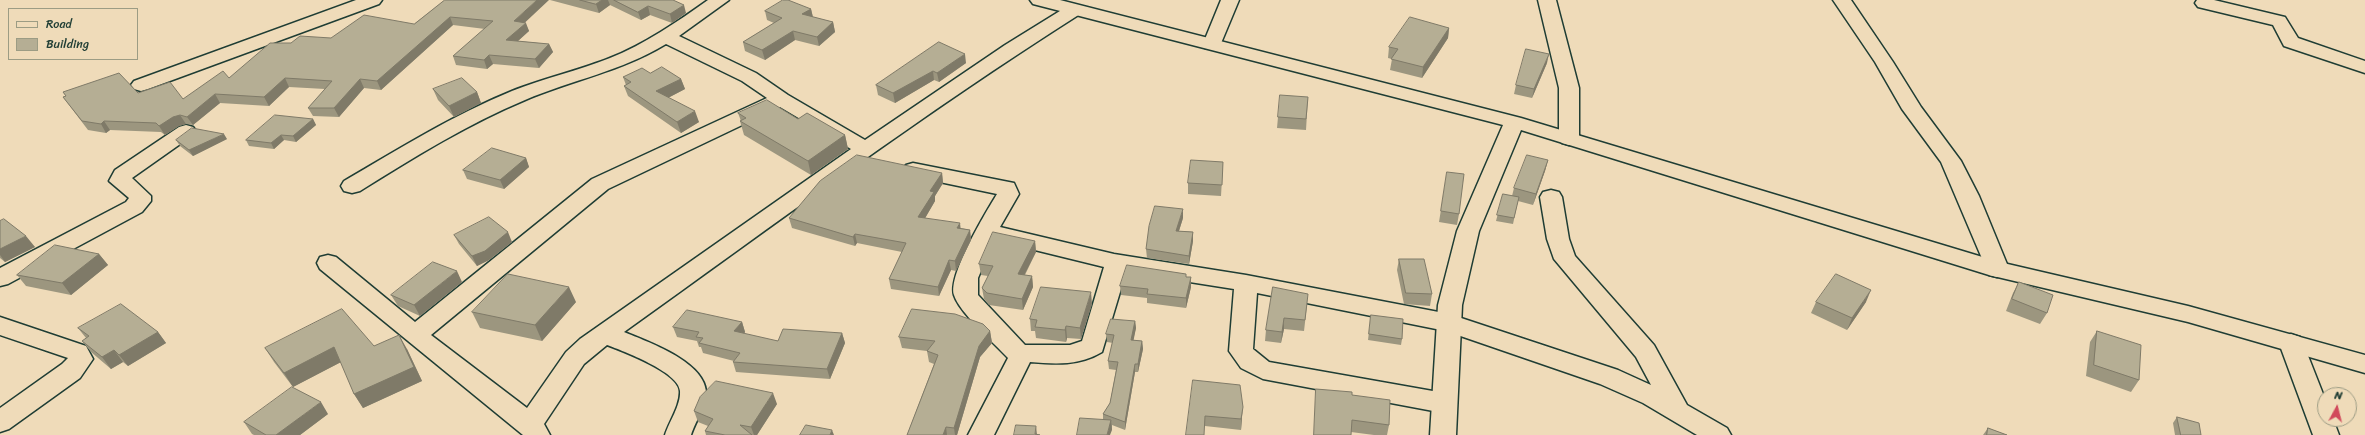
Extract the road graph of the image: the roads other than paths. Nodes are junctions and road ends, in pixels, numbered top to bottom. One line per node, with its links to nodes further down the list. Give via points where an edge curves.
1 (373, 0): 12 (street)
2 (720, 0): 9 (street)
3 (1039, 0): 8 (street)
4 (1230, 0): 10 (street)
5 (1842, 0): 23 (street, via 1912,109 1951,161)
6 (1545, 1): 16 (street, via 1569,88)
7 (2204, 3): 11 (street, via 2275,19 2283,24 2286,38 2291,42)
8 (1074, 10): 10 (street); 17 (street, via 1012,49)
9 (666, 37): 13 (street, via 749,77); 18 (street, via 617,62 519,95 423,144)
10 (1212, 44): 14 (street)
11 (2365, 67)
12 (141, 85)
13 (781, 99): 17 (street); 29 (street, via 600,184)
14 (1514, 122): 16 (street); 26 (street, via 1468,231 1450,305)
15 (186, 131): 24 (street, via 122,175 120,180 140,196 140,201 134,207)
16 (1569, 139): 23 (street)
17 (860, 153): 20 (street, via 889,164 1006,188 1008,194); 28 (street)
18 (352, 186)
19 (1550, 197): 34 (street, via 1558,239 1566,259 1645,351)
20 (987, 231): 21 (street); 31 (street, via 964,290 968,300)
21 (1117, 262): 25 (street); 31 (street, via 1093,346 1086,352 1077,354 1028,353)
22 (328, 263): 29 (street)
23 (1997, 268): 30 (street, via 2188,314)
24 (0, 278)
25 (1246, 283): 26 (street); 33 (street, via 1241,351 1250,362 1263,370)
26 (1449, 323): 33 (street); 34 (street, via 1609,377)
27 (0, 326): 35 (street, via 78,352 80,359 71,371)
28 (605, 334): 36 (street, via 576,358); 37 (street, via 675,366 689,378 693,391)
29 (415, 335): 36 (street)
30 (2291, 343): 32 (street); 41 (street)
31 (1021, 356): 38 (street)
32 (2365, 364)
33 (1444, 403): 39 (street)
34 (1678, 411): 40 (street)
35 (0, 422)
36 (533, 430)
37 (678, 435)
38 (981, 435)
39 (1444, 435)
40 (1718, 435)
41 (2326, 435)

